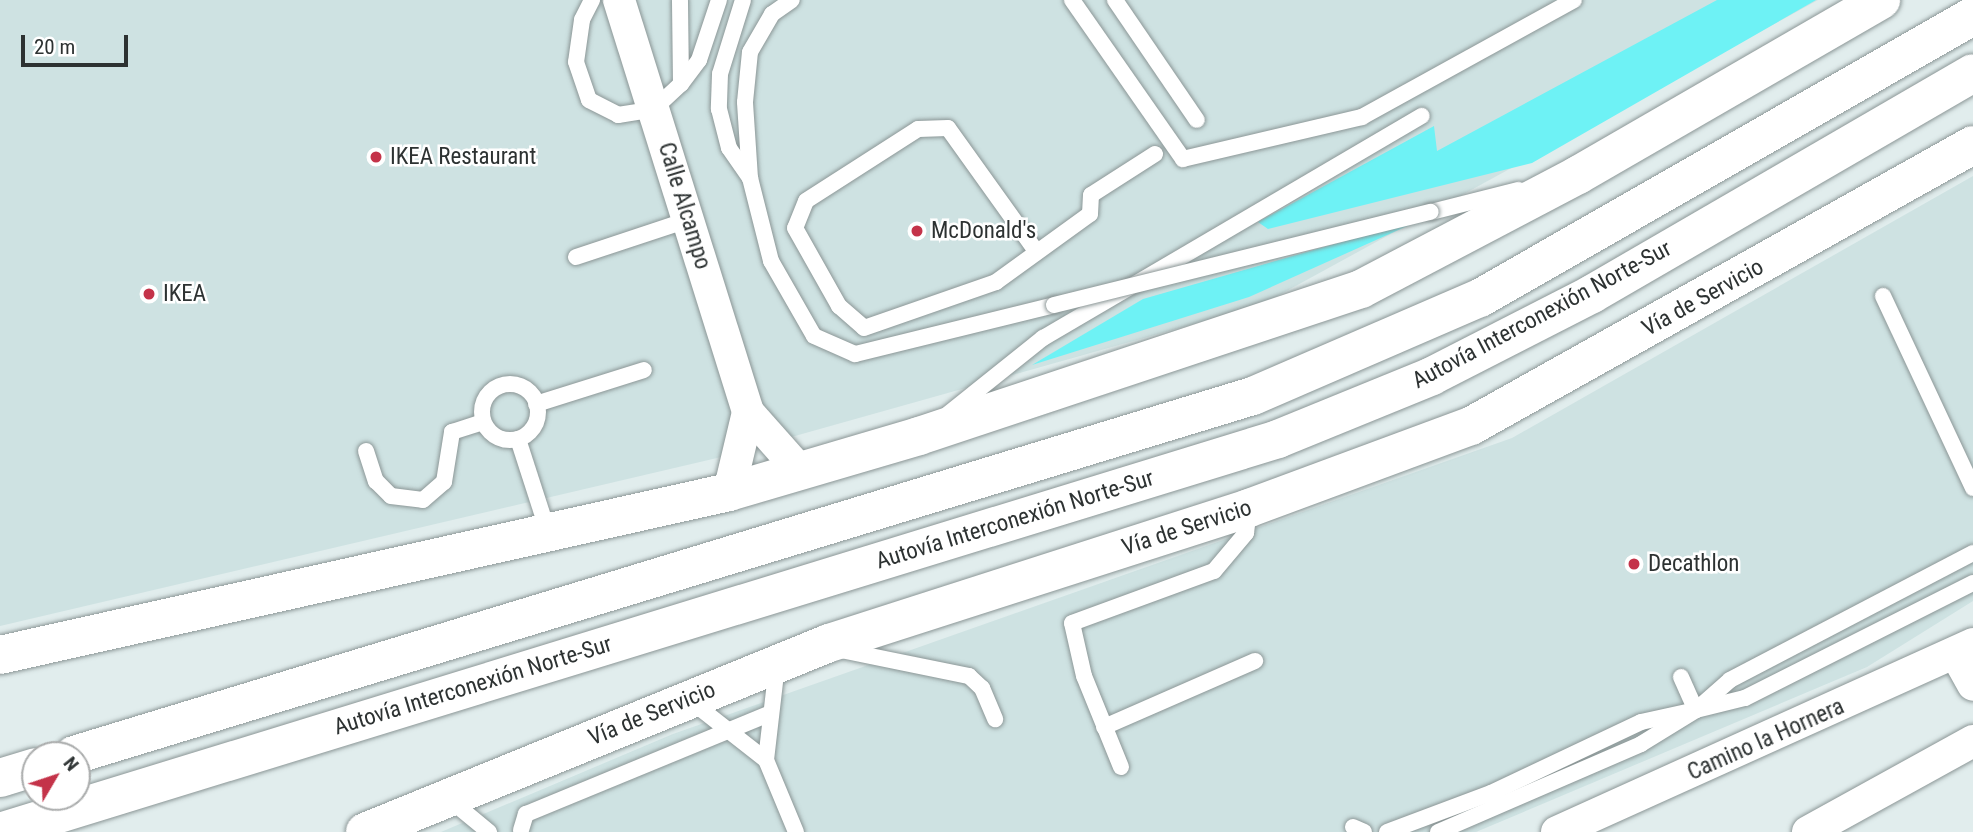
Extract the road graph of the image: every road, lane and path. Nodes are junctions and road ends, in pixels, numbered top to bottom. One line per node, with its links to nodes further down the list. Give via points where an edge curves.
1 (592, 0): 14 (lane, via 582,20 576,62 589,100 618,115)
2 (620, 0): 14 (street, Calle Alcampo)
3 (680, 0): 13 (lane)
4 (719, 0): 13 (lane, via 699,60)
5 (743, 0): 20 (lane, via 720,74 719,109 729,148)
6 (792, 0): 20 (lane, via 772,14 750,52)
7 (1072, 0): 9 (lane, via 1183,159 1362,117)
8 (1115, 0): 16 (lane)
9 (1574, 0)
10 (1881, 0): 19 (main road)
11 (1973, 16): 53 (main road, Autovía Interconexión Norte-Sur, via 1480,298 1253,396)
12 (1973, 73): 61 (main road, Autovía Interconexión Norte-Sur, via 1592,294 1432,376 1278,439)
13 (681, 84): 14 (lane)
14 (654, 109): 21 (street, Calle Alcampo)
15 (1422, 116): 29 (lane, via 1043,338)
16 (1197, 120)
17 (1973, 145): 35 (main road, Vía de Servicio, via 1471,426)
18 (1155, 153): 22 (lane, via 1091,195 1090,214)
19 (1578, 175): 20 (lane, bridge, via 855,354 814,336 771,261); 29 (main road, via 1361,289)
20 (750, 178)
21 (688, 219): 23 (lane); 27 (street, Calle Alcampo)
22 (1036, 251): 22 (lane, via 948,128 918,129 806,201 795,228 839,306 864,328 996,282)
23 (576, 257)
24 (1883, 296): 33 (lane)
25 (644, 370): 26 (lane)
26 (536, 404): 28 (lane, via 519,386 502,385 483,403); 30 (lane, via 536,422)
27 (748, 412): 32 (street, Calle Alcampo); 34 (street)
28 (483, 422): 30 (lane, via 494,435); 31 (lane, via 452,432 455,446 444,482 422,500 391,496 376,481)
29 (919, 436): 32 (main road)
30 (518, 439): 36 (lane)
31 (366, 451)
32 (802, 472): 34 (main road)
33 (1973, 488)
34 (729, 492): 36 (main road)
35 (1250, 508): 39 (main road, Vía de Servicio); 51 (lane, via 1246,533 1214,571 1072,623)
36 (549, 535): 41 (main road)
37 (1973, 553): 47 (lane, via 1730,680)
38 (1973, 583): 47 (lane, via 1745,698)
39 (829, 643): 43 (main road, Vía de Servicio); 49 (lane, via 843,654 969,676 982,688)
40 (1964, 649): 45 (street); 67 (street, Camino la Hornera)
41 (0, 655)
42 (1255, 661): 51 (lane)
43 (777, 663): 46 (main road, Vía de Servicio); 48 (lane)
44 (1681, 677): 47 (lane)
45 (1973, 685)
46 (688, 699): 50 (lane); 58 (main road, Vía de Servicio)
47 (1696, 710): 65 (lane, via 1642,722 1491,793); 66 (lane, via 1641,744)
48 (769, 714): 50 (lane); 54 (lane)
49 (995, 719)
50 (732, 727): 54 (lane); 59 (lane, via 526,814)
51 (1104, 727): 55 (lane)
52 (1973, 741): 60 (street)
53 (91, 749)
54 (766, 760): 64 (lane)
55 (1121, 767)
56 (21, 771): 57 (main road)
57 (0, 778)
58 (447, 798): 62 (main road, Vía de Servicio); 63 (lane)
59 (521, 831)
60 (1814, 831)
61 (0, 832)
62 (365, 832)
63 (489, 832)
64 (796, 832)
65 (1387, 832)
66 (1438, 832)
67 (1558, 832)

